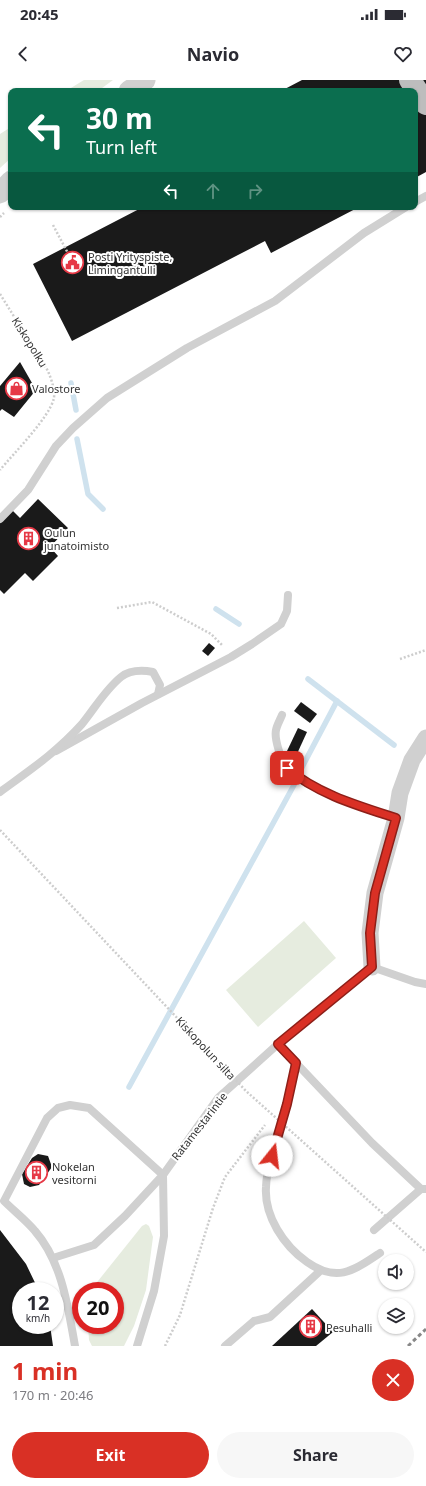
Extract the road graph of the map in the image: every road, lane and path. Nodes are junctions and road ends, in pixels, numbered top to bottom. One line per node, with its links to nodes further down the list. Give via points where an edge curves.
1 (145, 80): 2 (street)
2 (133, 88)
3 (418, 92): 4 (main road)
4 (426, 104)
5 (8, 184): 6 (street)
6 (0, 193)
7 (401, 210): 12 (lane, via 364,233 275,301 187,348 107,398 56,446 28,490)
8 (53, 225): 9 (path)
9 (71, 259)
10 (0, 294): 11 (path, Kiskopolku, via 48,371 54,398 45,417)
11 (0, 470)
12 (0, 519)
13 (288, 595): 16 (lane, via 287,612 280,624)
14 (117, 608): 16 (path, via 152,602 211,634)
15 (426, 650): 17 (path)
16 (231, 657): 18 (lane)
17 (400, 659)
18 (158, 694): 21 (lane); 21 (lane, via 160,685 153,672 139,670 122,676 105,692 83,722)
19 (282, 715): 23 (lane, via 276,731 280,755 287,768 316,787 356,805)
20 (426, 738): 23 (street, via 412,760 400,792)
21 (56, 751): 22 (lane)
22 (0, 792)
23 (396, 818): 25 (street, via 375,893 370,933)
24 (0, 830): 33 (path, Kiskopolun silta, bridge, via 246,1091)
25 (372, 967): 26 (lane); 27 (lane, Ratamestarintie)
26 (426, 984)
27 (278, 1044): 28 (lane); 30 (lane, Ratamestarintie, via 218,1098)
28 (296, 1063): 31 (lane, via 372,1143); 36 (lane, via 266,1188 269,1208 278,1232 298,1256)
29 (257, 1138): 39 (path, via 225,1178 213,1208 180,1315)
30 (163, 1175): 35 (lane, Ratamestarintie, via 94,1245); 35 (lane, via 89,1108 70,1105 58,1108 47,1118 4,1201 36,1232); 38 (lane, via 164,1236 154,1291)
31 (424, 1189): 32 (lane)
32 (374, 1230)
33 (426, 1252)
34 (380, 1253): 36 (lane, via 356,1269 339,1273)
35 (53, 1258): 37 (lane, via 66,1298)
36 (320, 1271): 40 (lane, via 270,1317 254,1321)
37 (75, 1346)
38 (137, 1346)
39 (165, 1346)
40 (225, 1346)

